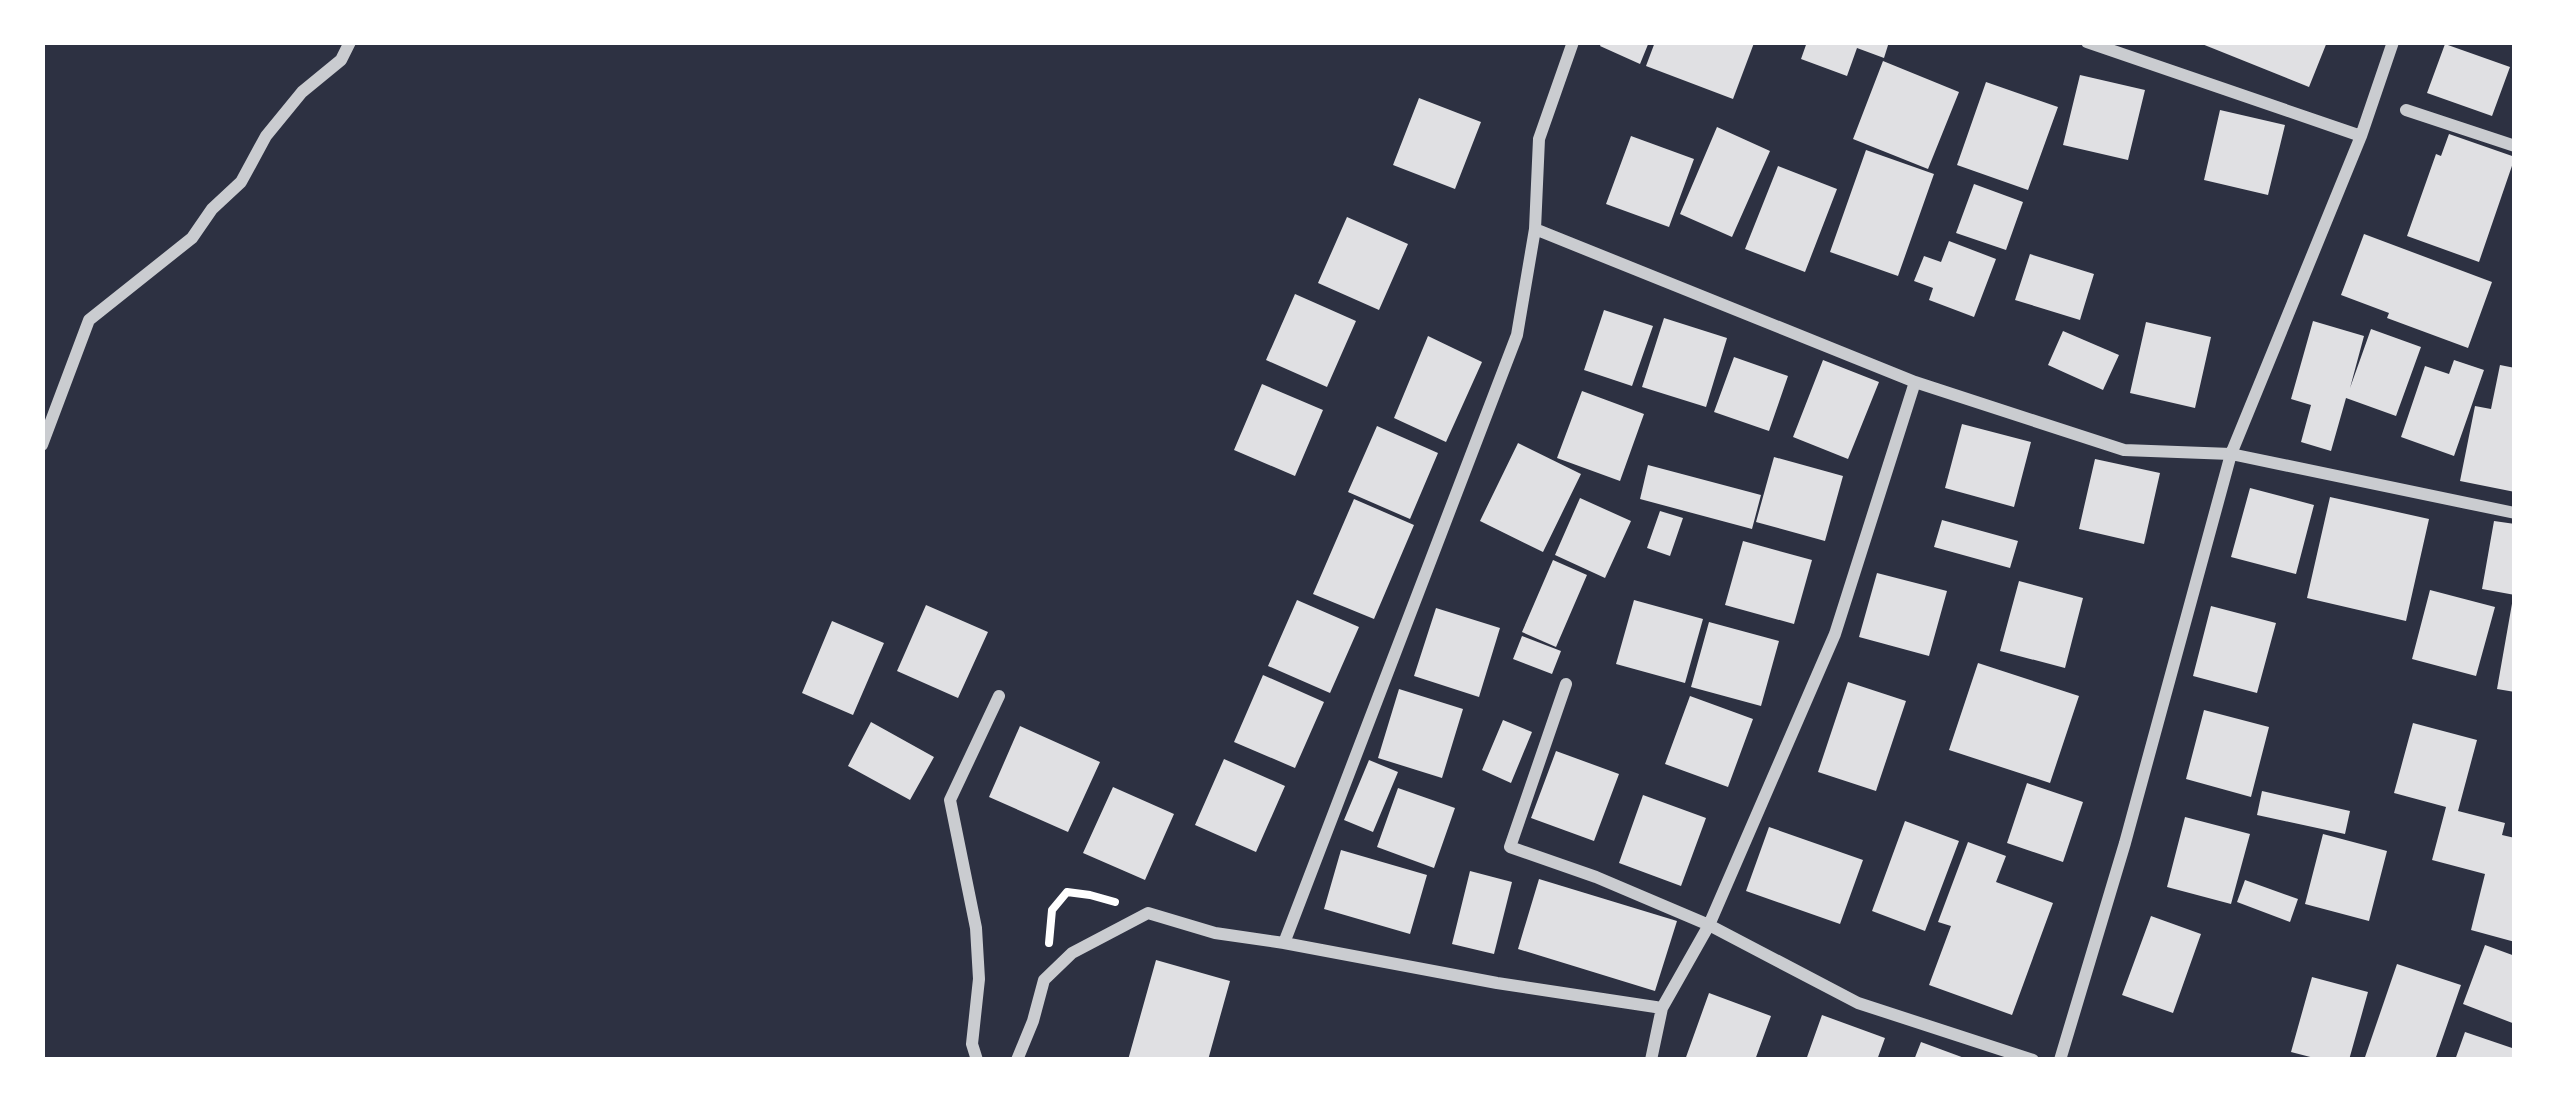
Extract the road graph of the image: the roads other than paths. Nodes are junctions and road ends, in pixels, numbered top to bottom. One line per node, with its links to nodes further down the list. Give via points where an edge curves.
1 (350, 42): 10 (street, via 290,106 192,238 89,320)
2 (1574, 42): 8 (street, via 1539,140)
3 (2087, 42): 6 (street)
4 (2393, 42): 6 (street)
5 (2406, 110): 7 (street)
6 (2361, 136): 11 (street)
7 (2515, 146)
8 (1534, 229): 9 (street); 16 (street, via 1517,335)
9 (1915, 382): 11 (street, via 2124,450); 15 (street, via 1835,634)
10 (42, 445)
11 (2230, 454): 12 (street); 22 (street)
12 (2515, 513)
13 (1566, 684): 15 (street, via 1510,848)
14 (999, 696): 18 (street, via 950,800 976,928)
15 (1709, 925): 17 (street); 21 (street, via 1858,1003)
16 (1284, 943): 17 (street); 19 (street, via 1148,914 1072,953 1044,980)
17 (1662, 1008): 20 (street)
18 (977, 1060)
19 (1017, 1060)
20 (1652, 1060)
21 (2033, 1060)
22 (2060, 1060)

